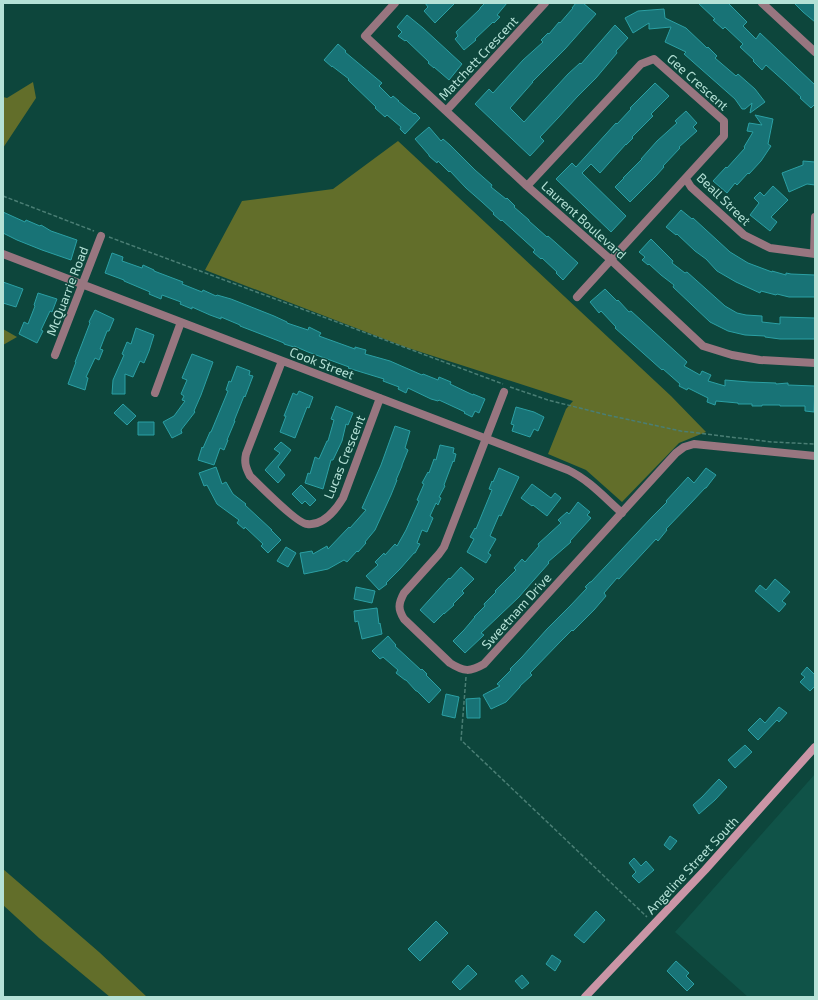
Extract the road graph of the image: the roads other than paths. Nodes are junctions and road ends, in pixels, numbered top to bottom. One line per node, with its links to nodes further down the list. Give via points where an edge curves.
1 (395, 3): 5 (street, Laurent Boulevard, via 365,36)
2 (545, 3): 5 (street, Matchett Crescent)
3 (762, 3): 4 (street)
4 (815, 52)
5 (446, 111): 7 (street, Laurent Boulevard)
6 (686, 178): 7 (street, Gee Crescent, via 724,136 724,121 654,59 641,64); 11 (street, Beall Street, via 691,187 744,235 770,248); 12 (street, Gee Crescent)
7 (527, 186): 12 (street, Laurent Boulevard)
8 (815, 217): 11 (street)
9 (102, 235): 13 (street, McQuarrie Road)
10 (3, 254): 13 (street, Cook Street)
11 (815, 254)
12 (611, 260): 14 (street, Gee Crescent); 18 (street, Laurent Boulevard, via 703,346 760,360)
13 (82, 285): 15 (street, Cook Street); 16 (street, McQuarrie Road)
14 (577, 297)
15 (181, 322): 17 (street, Cook Street); 19 (street)
16 (55, 355)
17 (282, 361): 21 (street, Cook Street); 21 (street, Lucas Crescent, via 245,461 250,476 305,524 315,524 325,519 343,498)
18 (815, 363)
19 (155, 392)
20 (504, 392): 22 (street)
21 (380, 398): 22 (street, Cook Street)
22 (486, 438): 24 (street, Cook Street, via 579,475); 24 (street, Sweetnam Drive, via 444,548 404,593 399,606 404,619 458,668 475,669 484,664)
23 (815, 456): 24 (street, Sweetnam Drive, via 694,444 684,447 676,454)
24 (622, 513)
25 (815, 747): 26 (main road, Angeline Street South, via 705,870)
26 (585, 997)

